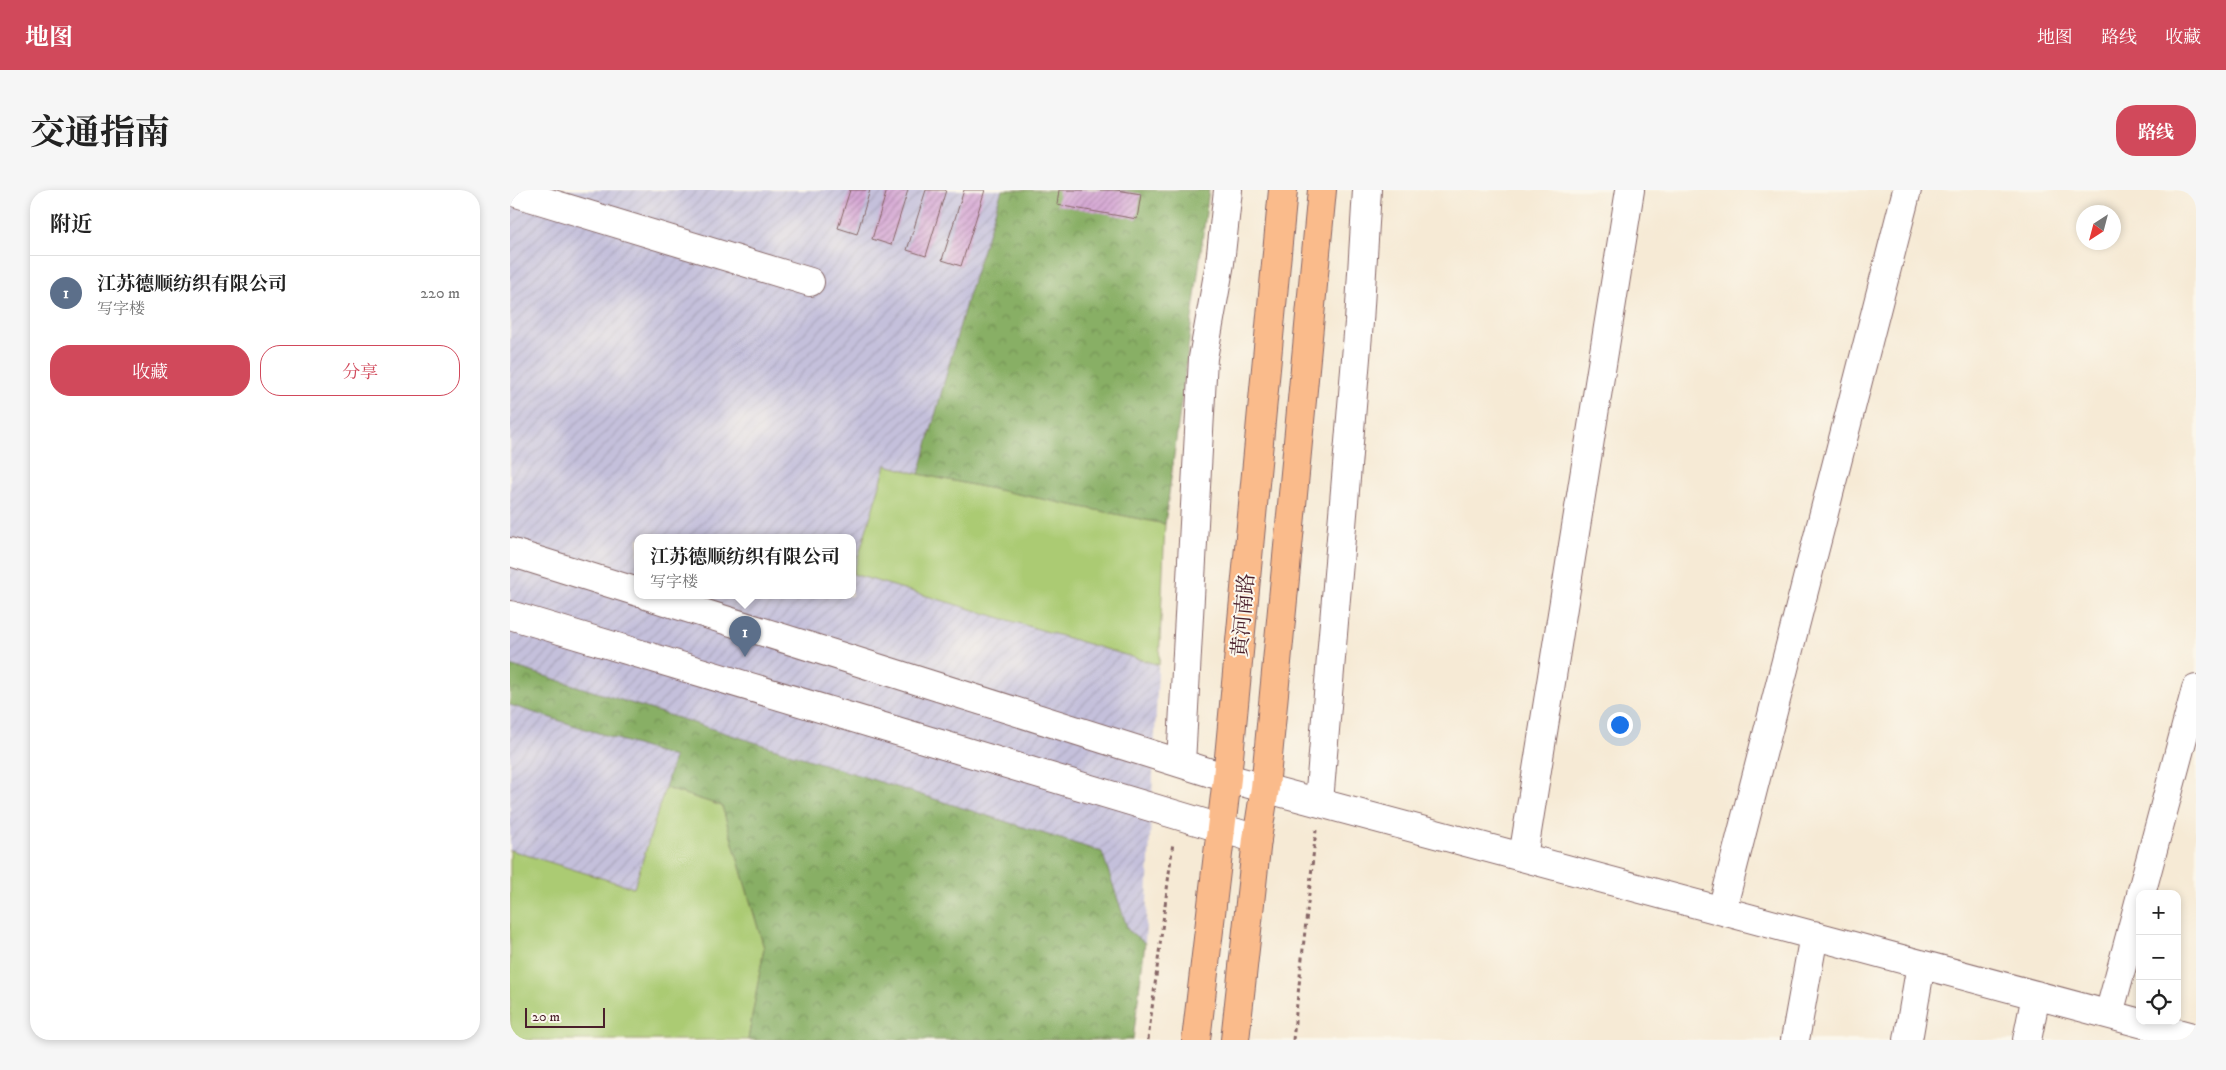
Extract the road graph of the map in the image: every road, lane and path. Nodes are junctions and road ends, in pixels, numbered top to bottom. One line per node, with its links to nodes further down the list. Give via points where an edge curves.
1 (1228, 190): 14 (street, via 1220,263 1203,358)
2 (1283, 190): 15 (main road, 黄河南路)
3 (1322, 190): 16 (main road, 黄河南路)
4 (1367, 190): 17 (street, via 1360,322)
5 (1630, 190): 21 (street)
6 (1907, 190): 23 (street)
7 (510, 191): 8 (street)
8 (810, 282)
9 (510, 552): 10 (street)
10 (634, 591)
11 (659, 599): 14 (street)
12 (510, 615): 18 (street)
13 (2196, 689): 22 (street)
14 (1181, 763): 15 (street)
15 (1227, 778): 16 (street); 19 (main road, 黄河南路)
16 (1264, 788): 17 (street); 20 (main road, 黄河南路)
17 (1319, 802): 21 (street); 33 (path)
18 (1176, 816): 19 (street); 30 (path)
19 (1221, 830): 20 (street); 31 (main road, 黄河南路)
20 (1257, 840): 32 (main road, 黄河南路)
21 (1523, 857): 23 (street)
22 (2142, 890)
23 (1722, 910): 25 (street)
24 (2136, 914): 28 (street)
25 (1814, 935): 26 (street); 34 (street)
26 (1921, 964): 27 (street); 35 (street)
27 (2036, 995): 28 (street); 36 (street)
28 (2109, 1014): 29 (street)
29 (2196, 1038)
30 (1148, 1040)
31 (1196, 1040)
32 (1236, 1040)
33 (1293, 1040)
34 (1795, 1040)
35 (1908, 1040)
36 (2027, 1040)

